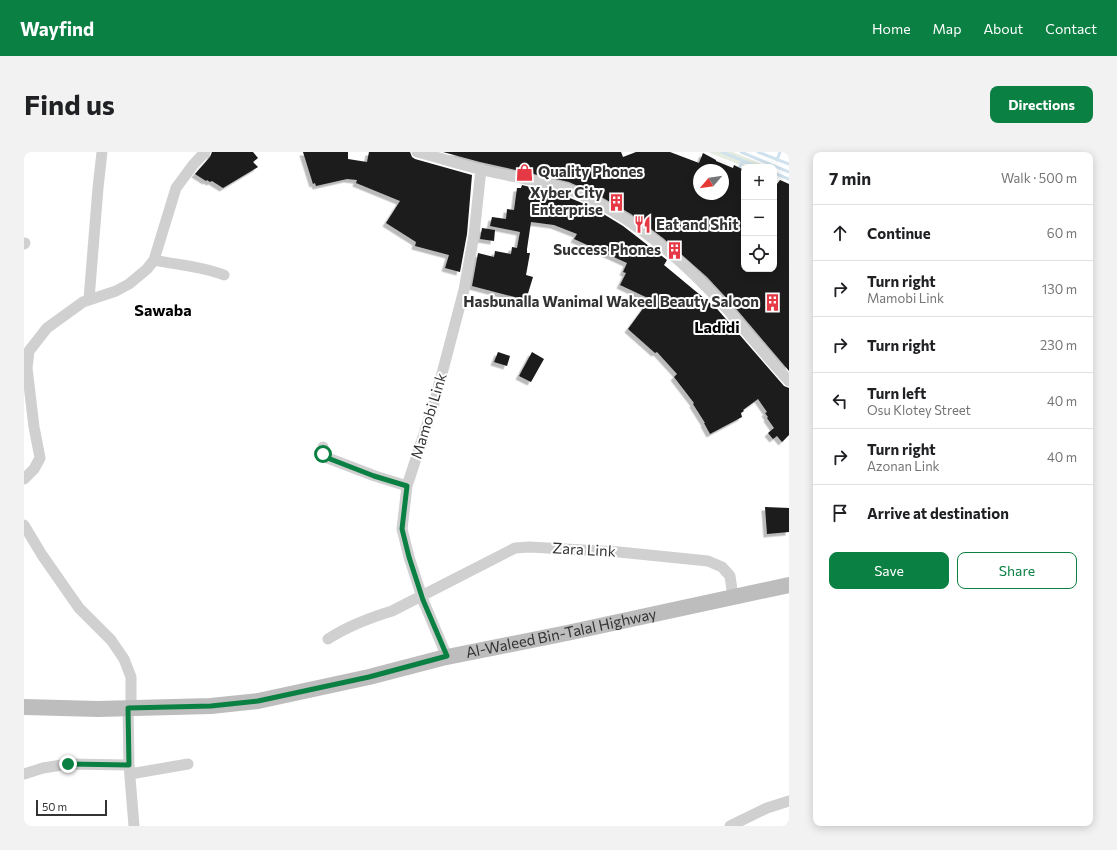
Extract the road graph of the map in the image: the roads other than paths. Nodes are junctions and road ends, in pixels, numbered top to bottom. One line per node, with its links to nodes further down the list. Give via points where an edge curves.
1 (102, 152): 7 (street)
2 (205, 152): 5 (street, via 176,188)
3 (417, 152): 4 (street)
4 (481, 170): 8 (street, via 568,189 597,202 640,229 697,278); 11 (street, Mamobi Link, via 474,235 464,290 435,400)
5 (154, 260): 6 (street, via 212,270); 7 (street, via 129,284)
6 (224, 275)
7 (89, 299): 10 (street, via 47,328 29,351 27,368 40,458)
8 (789, 381)
9 (324, 447): 11 (street, via 325,457)
10 (24, 479)
11 (407, 486): 14 (street, Mamobi Link, via 402,529)
12 (24, 525): 19 (street, via 79,608 111,640 124,660 131,677)
13 (789, 585): 15 (street, Al-Waleed Bin-Talal Highway)
14 (422, 595): 15 (street, Zara Link, via 514,548 529,547 708,560 722,567 730,576); 16 (street, Zara Link, via 392,611 347,627); 17 (street, Mamobi Link)
15 (733, 597): 17 (street, Al-Waleed Bin-Talal Highway)
16 (328, 639)
17 (447, 656): 19 (street, Al-Waleed Bin-Talal Highway, via 369,677 258,701 211,706)
18 (24, 708): 19 (street, Al-Waleed Bin-Talal Highway)
19 (129, 708): 21 (street)
20 (188, 764): 21 (street)
21 (130, 769): 22 (street, via 68,764); 24 (street)
22 (24, 774)
23 (789, 801): 25 (street, via 767,808)
24 (134, 826)
25 (730, 826)

